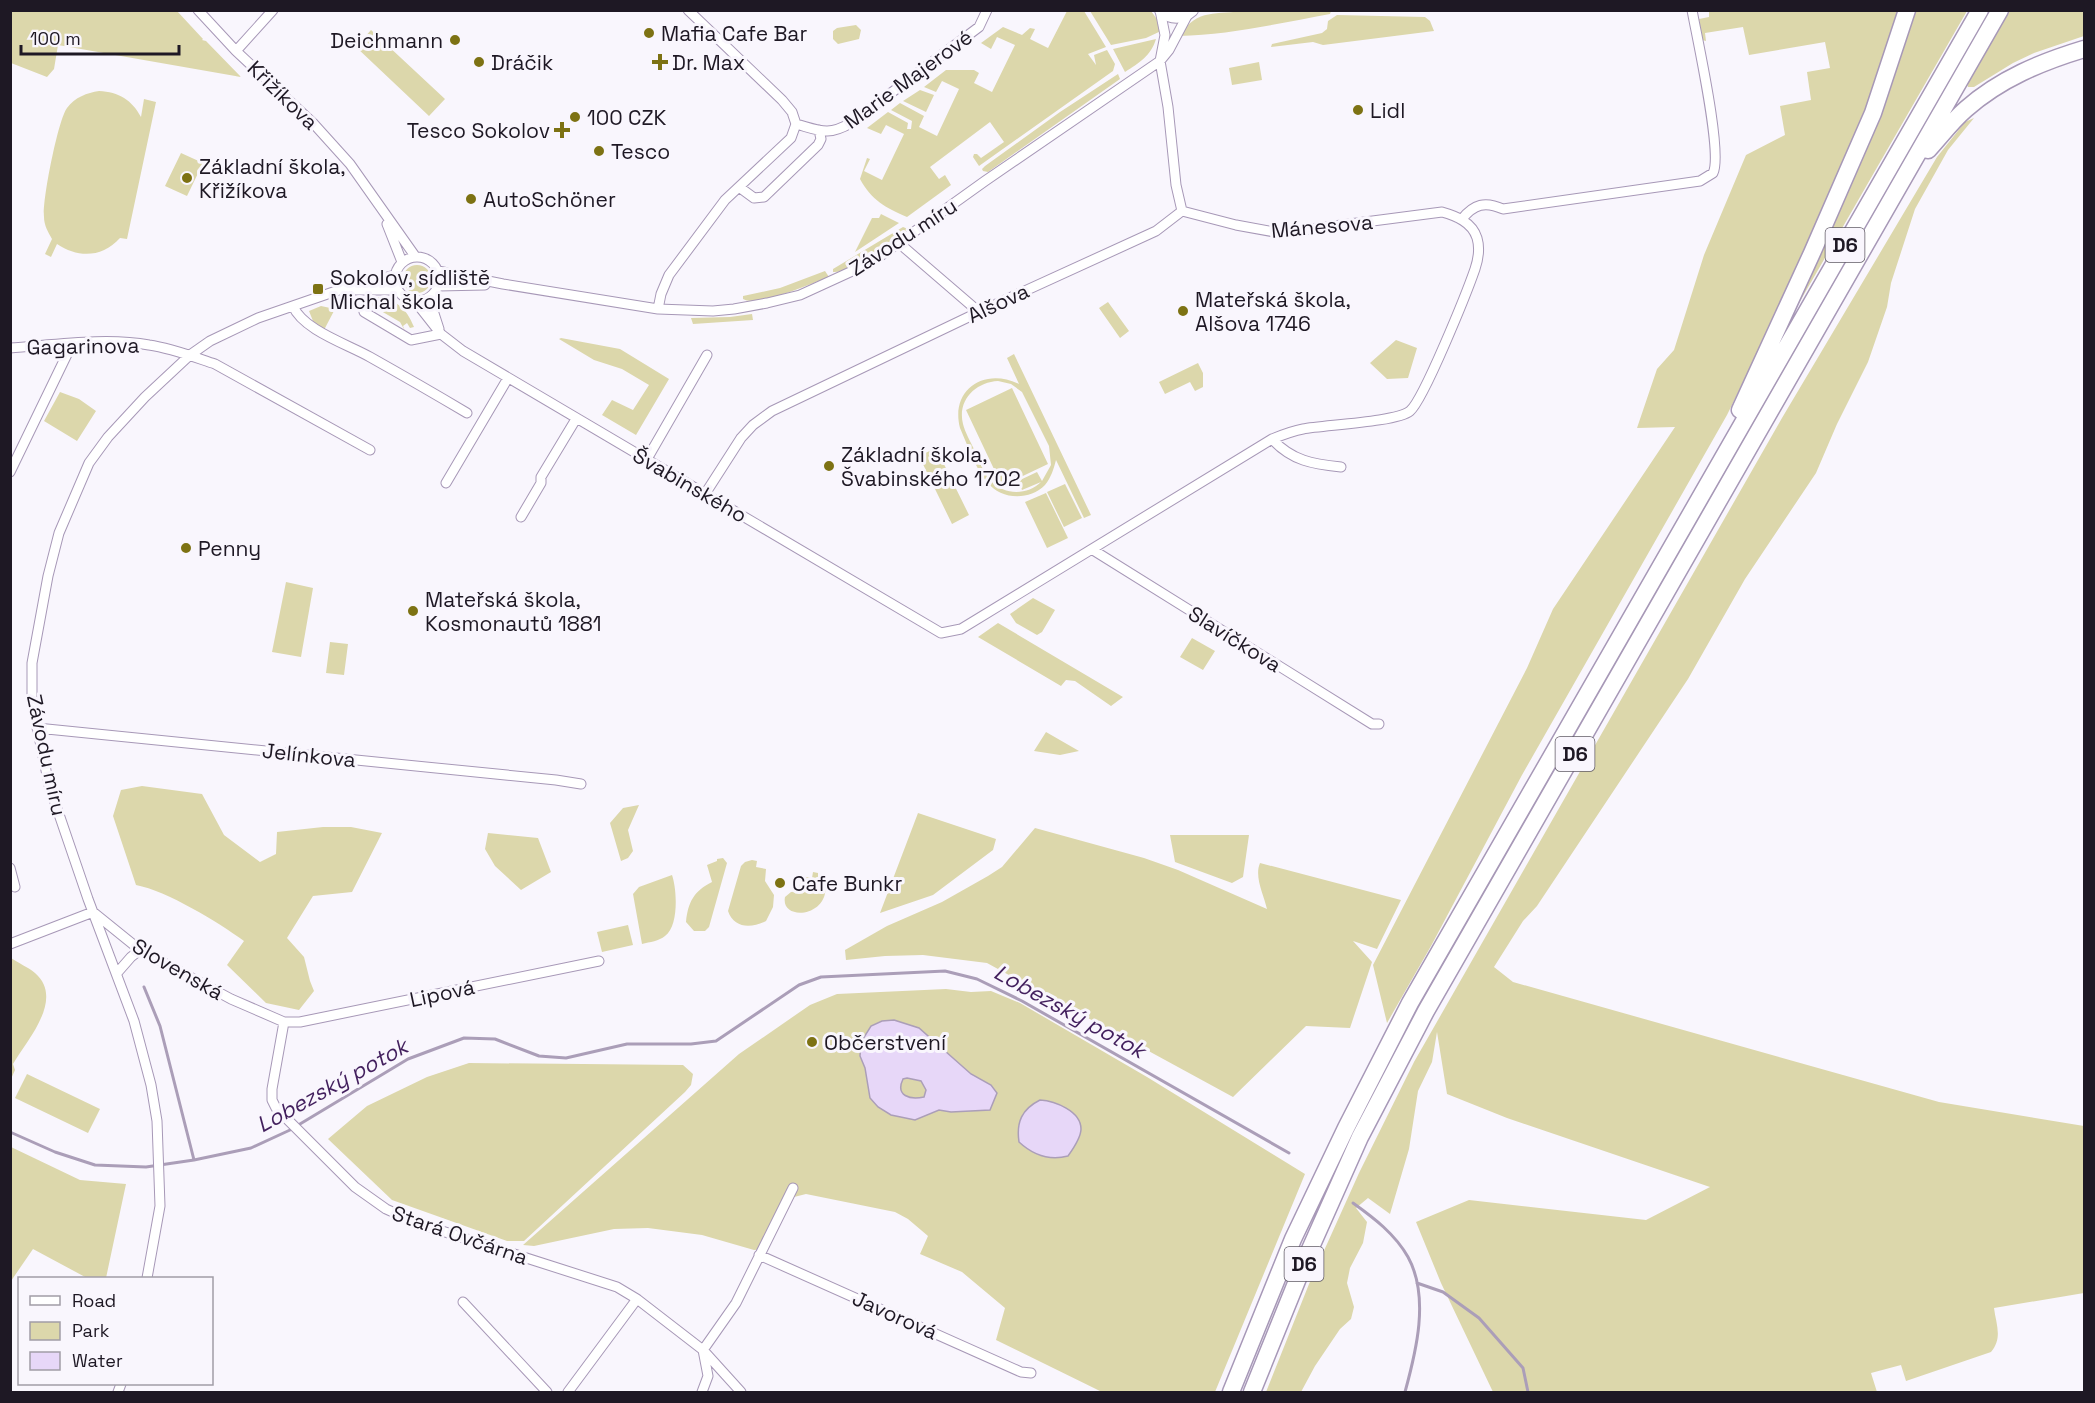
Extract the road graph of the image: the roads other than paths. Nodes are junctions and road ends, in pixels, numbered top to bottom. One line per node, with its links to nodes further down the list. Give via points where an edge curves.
1 (198, 10): 12 (street, Křižíkova)
2 (273, 10): 12 (street)
3 (688, 10): 14 (street, via 782,100 792,111)
4 (987, 10): 15 (street, Marie Majerové, via 979,27 851,123 836,131)
5 (1160, 10): 10 (street, via 1176,17); 13 (street, via 1165,35)
6 (1692, 10): 20 (street, via 1714,139 1716,167 1706,179 1503,209 1477,206)
7 (1907, 10): 49 (highway, via 1873,113)
8 (1980, 10): 49 (highway, D6)
9 (2000, 10): 16 (highway, D6)
10 (1190, 12): 13 (street, Závodu míru)
11 (2085, 49): 16 (highway, via 2037,64 2002,83 1966,109)
12 (236, 51): 19 (street, Křižíkova, via 313,123 350,164)
13 (1160, 61): 18 (street); 21 (street, Závodu míru)
14 (796, 124): 15 (street, Marie Majerové); 17 (street, via 791,138)
15 (819, 130): 17 (street, Marie Majerové, via 818,145 764,197 754,198)
16 (1907, 173): 77 (highway, D6, via 1426,1011 1360,1137)
17 (739, 187): 33 (street, via 669,275)
18 (1182, 211): 20 (street, Mánesova, via 1280,233 1442,212); 35 (street, Alšova, via 1156,231)
19 (383, 213): 22 (street, Křižíkova); 23 (street, Křižíkova)
20 (1462, 219): 44 (street, via 1475,233 1478,244 1475,269 1429,379 1409,412 1304,429)
21 (900, 244): 33 (street, Závodu míru, via 834,281 778,301 713,311); 35 (street)
22 (415, 256): 23 (street); 24 (street, via 429,260)
23 (402, 262): 25 (street)
24 (438, 271): 26 (street, Závodu míru); 27 (street)
25 (395, 275): 28 (street, Závodu míru); 29 (street)
26 (503, 284): 27 (street, Závodu míru); 33 (street, Závodu míru)
27 (438, 286): 30 (street)
28 (339, 290): 29 (street, Závodu míru); 32 (street, Závodu míru)
29 (397, 290): 31 (street)
30 (429, 298): 31 (street); 36 (street)
31 (415, 301): 36 (street, Švabinského)
32 (293, 306): 40 (street, Závodu míru, via 240,326); 42 (street, via 296,314 324,333)
33 (658, 309)
34 (364, 312): 36 (street, via 411,340)
35 (979, 312): 51 (street, Alšova, via 772,411 741,438)
36 (441, 334): 41 (street, Švabinského)
37 (72, 344): 38 (street, Gagarinova); 40 (street, Gagarinova, via 149,345); 48 (street)
38 (10, 348)
39 (707, 355): 46 (street)
40 (190, 356): 45 (street, Gagarinova, via 215,364); 55 (street, Závodu míru, via 108,437 89,463 59,533 32,663)
41 (508, 378): 43 (street, Švabinského); 50 (street)
42 (467, 413)
43 (576, 419): 46 (street, Švabinského); 52 (street, via 540,477 541,483)
44 (1272, 439): 47 (street, via 1296,458); 53 (street)
45 (370, 450)
46 (646, 459): 51 (street, Švabinského)
47 (1341, 467)
48 (10, 472)
49 (1711, 478): 76 (highway, D6, via 1410,1003 1293,1239)
50 (447, 483)
51 (705, 494): 53 (street, Švabinského, via 941,633 961,629)
52 (521, 518)
53 (1093, 550): 54 (street, Slavíčkova, via 1372,724)
54 (1379, 724)
55 (37, 728): 56 (street, Jelínkova); 59 (street, Závodu míru, via 49,785)
56 (580, 784)
57 (10, 868): 58 (street)
58 (15, 887)
59 (93, 912): 60 (street); 61 (street, Slovenská); 63 (street, Závodu míru)
60 (10, 944)
61 (140, 950): 63 (street); 64 (street, Slovenská, via 231,999)
62 (599, 961): 64 (street, Lipová, via 300,1023)
63 (117, 973): 67 (street, Závodu míru, via 152,1085 157,1120 160,1206)
64 (284, 1022): 68 (street, Stará Ovčárna, via 272,1100 355,1187 386,1209 417,1223 617,1287)
65 (793, 1188): 66 (street)
66 (759, 1255): 70 (street, via 736,1303); 71 (street, Javorová)
67 (147, 1277)
68 (638, 1299): 70 (street, Stará Ovčárna); 73 (street)
69 (463, 1302): 72 (street)
70 (703, 1350): 74 (street, via 708,1376); 75 (street, Stará Ovčárna)
71 (1031, 1373)
72 (547, 1392)
73 (568, 1392)
74 (702, 1392)
75 (741, 1392)
76 (1231, 1392)
77 (1252, 1392)

